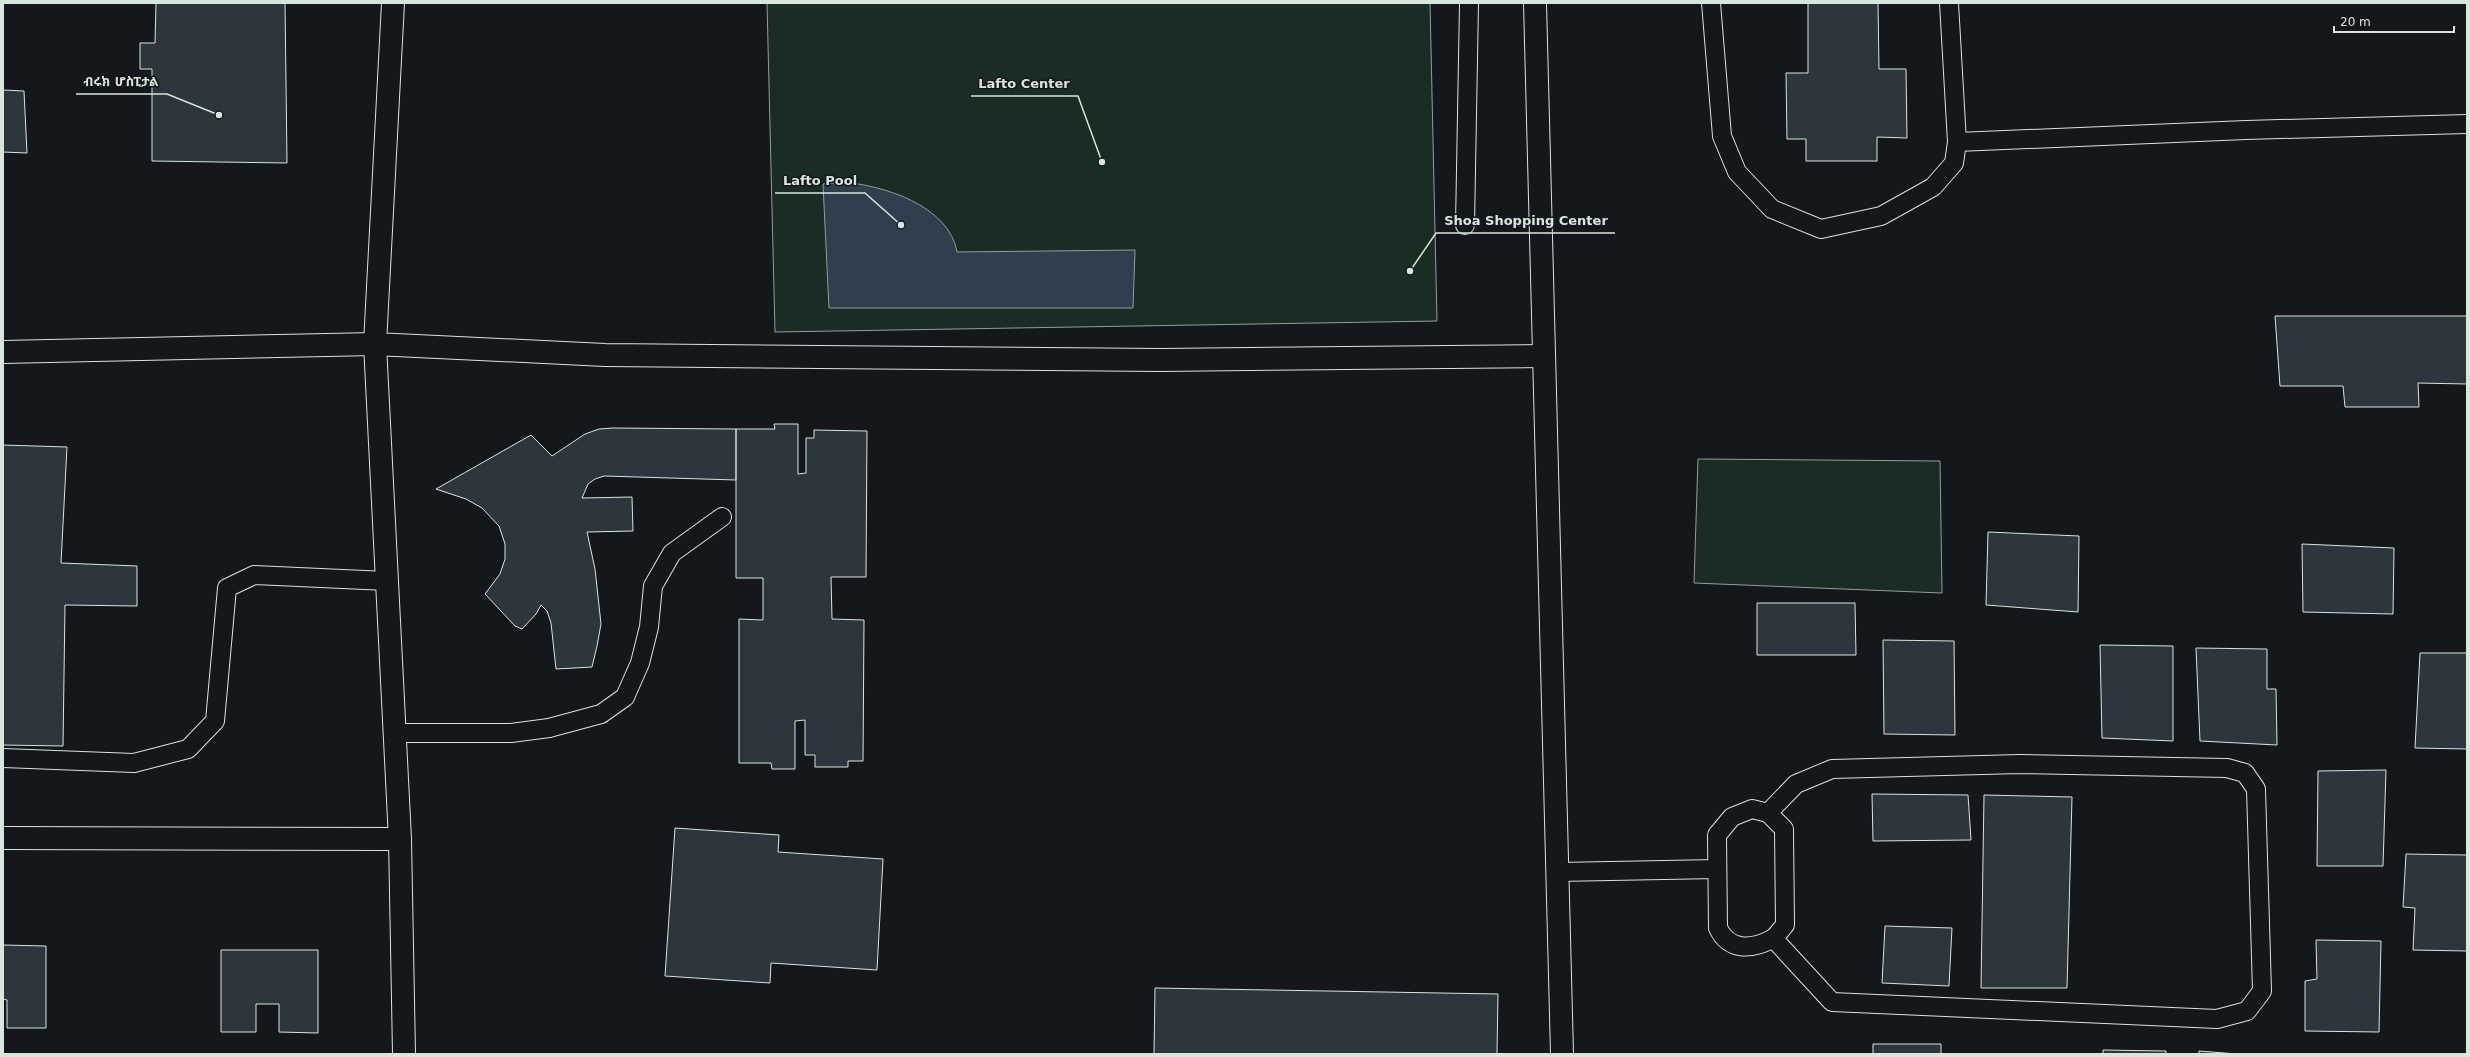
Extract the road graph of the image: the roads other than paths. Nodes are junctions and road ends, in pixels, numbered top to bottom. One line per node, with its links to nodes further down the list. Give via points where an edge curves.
1 (393, 3): 9 (street)
2 (1469, 3): 8 (lane)
3 (1535, 3): 11 (street)
4 (1710, 3): 7 (lane, via 1722,136 1737,172 1772,209 1821,228 1881,216 1933,187 1954,163)
5 (1949, 3): 7 (lane)
6 (2467, 124): 7 (lane, via 2254,129)
7 (1957, 142)
8 (1465, 225)
9 (375, 344): 10 (street); 11 (street, via 613,356 1153,360); 13 (street)
10 (3, 352)
11 (1544, 356): 20 (street)
12 (722, 518): 14 (lane, via 672,553 653,586 649,627 640,663 625,697 601,714 549,728 511,733)
13 (387, 581): 14 (street); 15 (lane, via 254,575 227,588 215,721 188,750 134,763)
14 (394, 733): 18 (street)
15 (3, 758)
16 (1768, 813): 19 (lane, via 1752,809 1732,817 1717,835); 21 (lane, via 1784,829 1785,925); 21 (lane, via 1796,784 1832,769 2020,764 2227,768 2245,773 2256,789 2262,991 2247,1011 2217,1019 1832,1002)
17 (3, 838): 18 (street)
18 (400, 839): 22 (street)
19 (1718, 869): 20 (lane); 21 (lane, via 1718,928 1723,938 1732,945 1750,946)
20 (1556, 872): 23 (street)
21 (1773, 938)
22 (404, 1054)
23 (1562, 1054)

